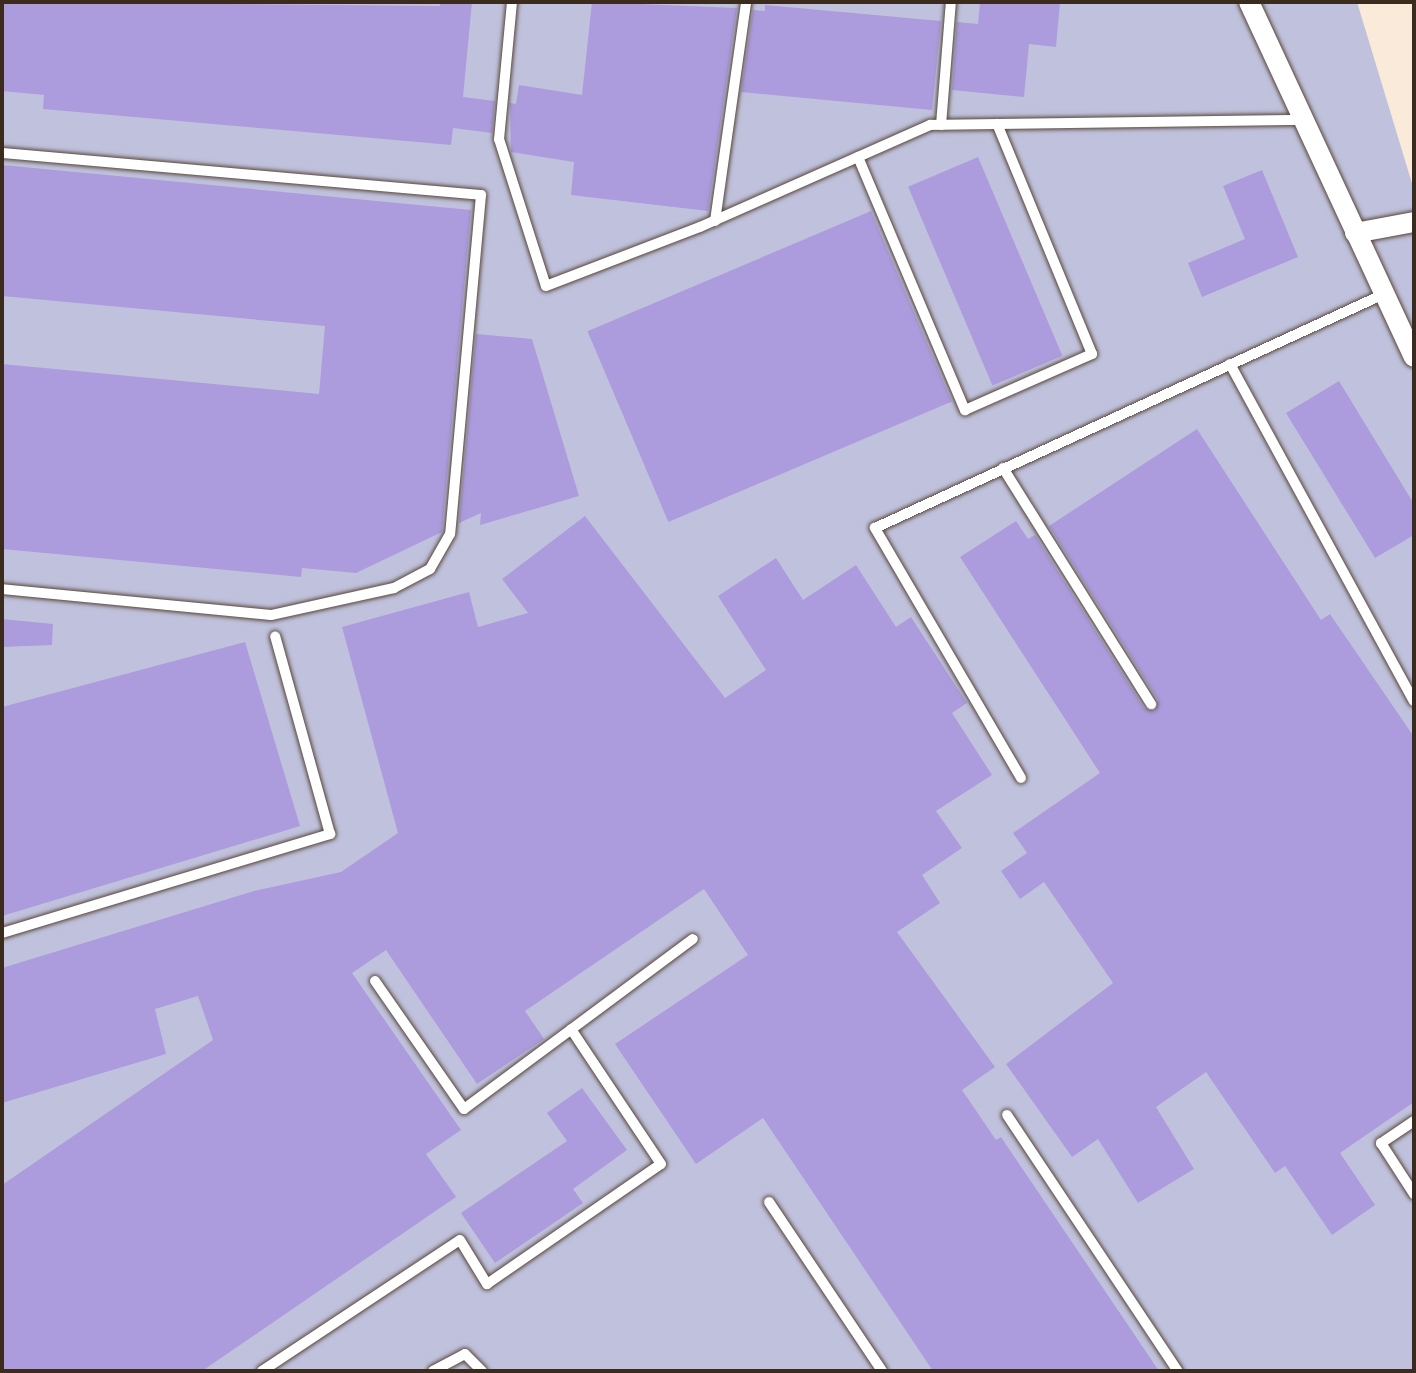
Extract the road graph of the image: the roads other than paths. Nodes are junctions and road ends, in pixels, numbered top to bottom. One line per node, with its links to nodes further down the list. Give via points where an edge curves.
1 (512, 2): 10 (lane, via 499,139 546,286)
2 (746, 2): 10 (lane)
3 (951, 2): 7 (lane)
4 (1249, 2): 5 (street)
5 (1303, 120): 6 (lane); 12 (street)
6 (997, 124): 7 (lane); 9 (lane, via 1092,354 965,410)
7 (941, 125): 9 (lane)
8 (2, 153): 17 (lane, via 481,195 450,534 430,569 394,588 271,615)
9 (858, 157): 10 (lane)
10 (715, 221)
11 (1414, 222): 12 (street)
12 (1355, 233): 13 (street)
13 (1384, 294): 14 (street); 15 (lane)
14 (1414, 357)
15 (1230, 364): 16 (lane); 19 (lane)
16 (1003, 468): 20 (lane); 21 (lane, via 875,528)
17 (2, 589)
18 (275, 636): 22 (lane, via 330,834)
19 (1414, 701)
20 (1151, 704)
21 (1021, 778)
22 (2, 933)
23 (693, 939): 25 (lane)
24 (375, 981): 25 (lane, via 464,1109)
25 (571, 1029): 30 (lane, via 661,1164 487,1284 460,1240)
26 (1007, 1115): 34 (lane)
27 (1414, 1121): 28 (lane, via 1381,1143)
28 (1414, 1194)
29 (769, 1202): 33 (lane)
30 (262, 1371)
31 (433, 1371): 32 (lane, via 465,1354)
32 (482, 1371)
33 (882, 1371)
34 (1178, 1371)

